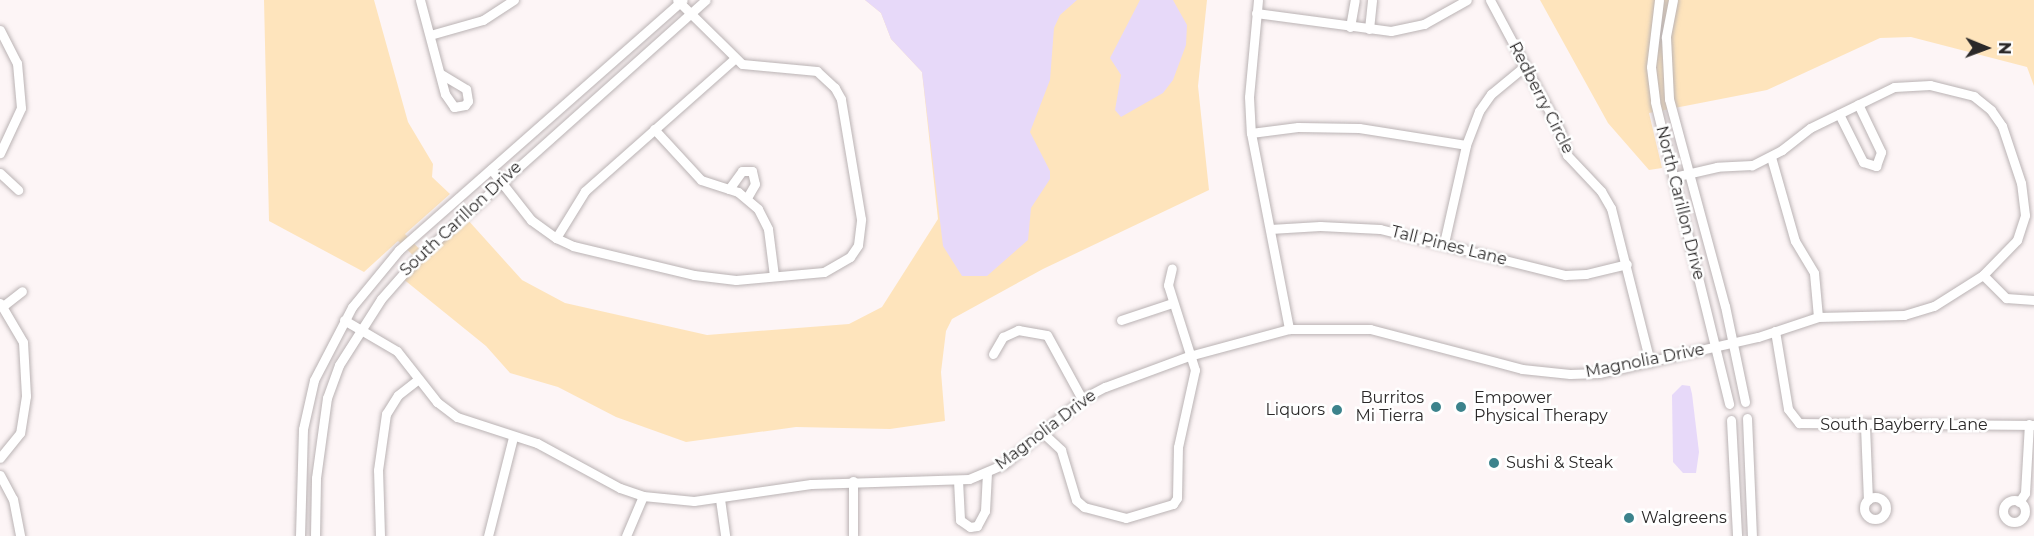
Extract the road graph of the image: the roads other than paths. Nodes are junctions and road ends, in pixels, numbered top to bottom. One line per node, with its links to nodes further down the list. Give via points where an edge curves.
1 (420, 0): 17 (street)
2 (514, 0): 17 (street, via 483,20)
3 (706, 0): 13 (street, South Carillon Drive)
4 (1258, 0): 12 (street)
5 (1355, 0): 14 (street)
6 (1372, 0): 15 (street)
7 (1467, 0): 15 (street, via 1407,30)
8 (1490, 0): 19 (street, Redberry Circle)
9 (1659, 0): 31 (street, North Carillon Drive, via 1651,67 1655,102)
10 (1673, 0): 30 (street, North Carillon Drive, via 1666,37 1669,99)
11 (680, 1): 13 (street); 28 (street, South Carillon Drive)
12 (1256, 13): 14 (street); 24 (street, via 1249,98)
13 (692, 14): 18 (street); 32 (street, South Carillon Drive)
14 (1350, 27): 15 (street)
15 (1369, 29)
16 (0, 30): 26 (street, via 18,63 21,108)
17 (430, 34): 20 (street)
18 (734, 58): 23 (street); 43 (street, via 754,67 817,71 841,99 861,219 858,245 840,266 824,272)
19 (1525, 66): 25 (street, via 1491,94 1479,111); 40 (street, Redberry Circle, via 1560,131 1567,155 1601,191 1611,208)
20 (441, 74)
21 (1858, 104): 22 (street); 22 (street, via 1881,153 1875,166 1863,162); 36 (street, via 1894,87 1914,84 1974,96 2002,126)
22 (1839, 114): 27 (street, via 1810,128)
23 (654, 129): 33 (street, via 688,170 714,186); 38 (street, via 585,190)
24 (1251, 133): 25 (street, via 1298,127 1359,128); 37 (street)
25 (1466, 145): 39 (street)
26 (0, 153)
27 (1771, 157): 30 (street, via 1752,165); 48 (street, via 1795,241 1814,273)
28 (491, 169): 32 (street); 49 (street, South Carillon Drive, via 392,258)
29 (0, 173): 34 (street)
30 (1688, 173): 31 (street); 54 (street, North Carillon Drive)
31 (1674, 177): 55 (street, North Carillon Drive)
32 (501, 181): 38 (street, via 531,220); 52 (street, South Carillon Drive, via 399,276)
33 (729, 189): 35 (street); 35 (street, via 737,175 752,171 755,184)
34 (18, 190)
35 (747, 198): 43 (street, via 768,229)
36 (2030, 216): 42 (street, Magnolia Drive, via 2017,240)
37 (1269, 229): 39 (street, Tall Pines Lane, via 1352,226); 51 (street)
38 (556, 238): 43 (street, via 573,246 716,280)
39 (1444, 243): 40 (street, Tall Pines Lane, via 1565,274 1586,274)
40 (1627, 264): 58 (street, Redberry Circle)
41 (1172, 268): 46 (street, via 1168,285)
42 (1983, 275): 45 (street, via 2006,298); 48 (street, Magnolia Drive, via 1934,306 1904,315)
43 (774, 276)
44 (22, 291): 47 (street)
45 (2034, 300)
46 (1172, 303): 50 (street); 57 (street)
47 (2, 305): 69 (street, via 23,342 26,396 20,433)
48 (1818, 317): 53 (street, Magnolia Drive)
49 (344, 320): 52 (street, Magnolia Drive); 79 (street, South Carillon Drive, via 314,380 303,429)
50 (1121, 320)
51 (1288, 329): 57 (street, Magnolia Drive); 58 (street, Magnolia Drive, via 1370,329 1546,374 1599,373)
52 (361, 330): 59 (street, Magnolia Drive, via 397,351); 80 (street, South Carillon Drive, via 339,365 327,398 316,478)
53 (1774, 331): 54 (street, Magnolia Drive); 66 (street, South Bayberry Lane, via 1792,416 1809,426)
54 (1734, 343): 55 (street, Magnolia Drive); 61 (street, North Carillon Drive)
55 (1717, 346): 58 (street, Magnolia Drive); 62 (street, North Carillon Drive)
56 (993, 354): 60 (street, via 1003,338 1018,330 1047,335)
57 (1189, 356): 60 (street, Magnolia Drive, via 1127,377); 67 (street, via 1195,370 1178,447 1177,498 1165,509 1126,518 1084,507 1076,500 1061,450)
58 (1650, 362)
59 (417, 380): 68 (street, Magnolia Drive, via 457,417); 81 (street, via 398,394 386,414 378,470)
60 (1082, 399): 67 (street, Magnolia Drive)
61 (1745, 402)
62 (1729, 404)
63 (1747, 418): 87 (street)
64 (1731, 420): 86 (street)
65 (2031, 424): 66 (street, South Bayberry Lane); 77 (street, via 2025,493)
66 (1865, 426): 76 (street)
67 (1043, 433): 70 (street, Magnolia Drive)
68 (513, 437): 74 (street, Magnolia Drive, via 545,446 620,488); 82 (street)
69 (0, 458)
70 (987, 473): 72 (street, Magnolia Drive); 72 (street, via 986,511 977,526 970,527 960,520)
71 (0, 475): 78 (street, via 13,499)
72 (958, 480): 73 (street, Magnolia Drive)
73 (853, 481): 75 (street, Magnolia Drive); 85 (street)
74 (643, 496): 75 (street, Magnolia Drive); 83 (street)
75 (720, 499): 84 (street)
76 (1868, 500)
77 (2019, 502)
78 (20, 536)
79 (300, 536)
80 (315, 536)
81 (380, 536)
82 (488, 536)
83 (626, 536)
84 (725, 536)
85 (852, 536)
86 (1737, 536)
87 (1752, 536)

